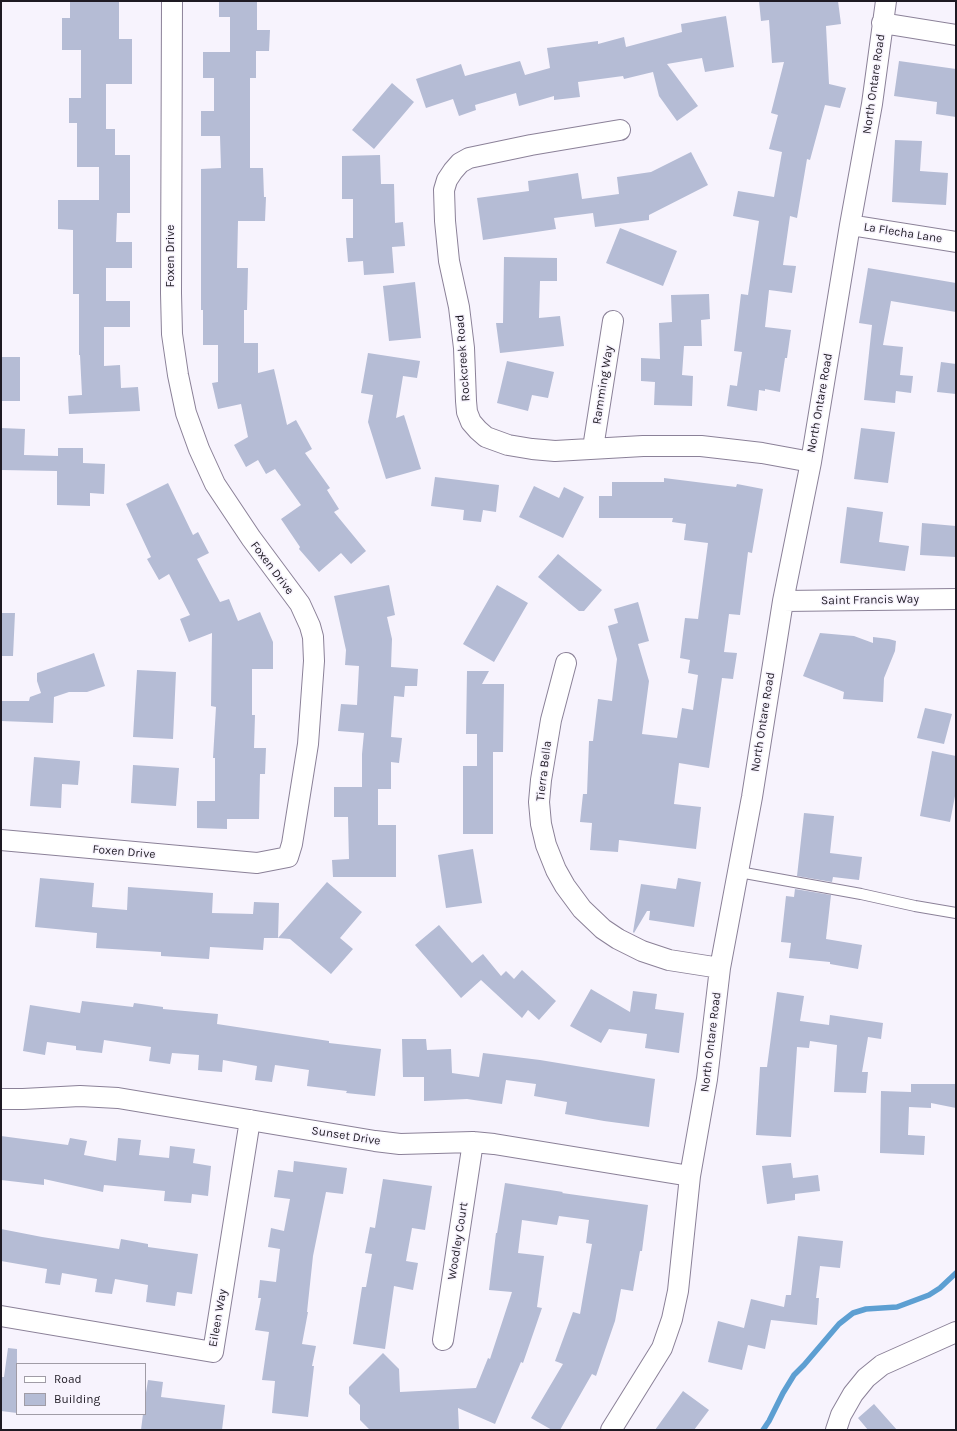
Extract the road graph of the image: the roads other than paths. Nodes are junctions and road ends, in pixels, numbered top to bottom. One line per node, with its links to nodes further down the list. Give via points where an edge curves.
1 (172, 1): 14 (street, Foxen Drive, via 172,334 186,413 215,484 300,604 312,637 314,661 308,744 292,844 288,857 257,863)
2 (886, 1): 3 (street, North Ontare Road)
3 (882, 23): 4 (street); 6 (street, North Ontare Road, via 872,104)
4 (956, 35)
5 (620, 130): 9 (street, Rockcreek Road, via 531,144 469,158 453,171 444,190 449,261 459,307 467,412 471,422 486,436 508,445 555,451)
6 (850, 225): 7 (street, La Flecha Lane); 10 (street, North Ontare Road)
7 (956, 242)
8 (613, 321): 9 (street, Ramming Way)
9 (593, 448): 10 (street, Rockcreek Road, via 701,446)
10 (811, 462): 12 (street, North Ontare Road)
11 (956, 599): 12 (street, Saint Francis Way)
12 (783, 601): 15 (street, North Ontare Road)
13 (566, 663): 17 (street, Tierra Bella, via 551,720 539,802 544,838 556,870 582,909 602,929 618,939 669,960)
14 (1, 840)
15 (738, 872): 16 (lane); 17 (street, North Ontare Road)
16 (956, 913)
17 (720, 968): 21 (street, North Ontare Road, via 707,1079)
18 (1, 1099): 19 (street, Sunset Drive, via 80,1096 118,1098)
19 (250, 1120): 20 (street, Sunset Drive, via 400,1144); 22 (street, Eileen Way, via 213,1352)
20 (473, 1142): 21 (street, Sunset Drive); 24 (street, Woodley Court)
21 (690, 1176): 25 (street, North Ontare Road, via 678,1291 672,1319 662,1348)
22 (1, 1316)
23 (956, 1332): 26 (street, via 882,1365 866,1378 853,1394)
24 (443, 1340)
25 (611, 1430)
26 (836, 1430)

